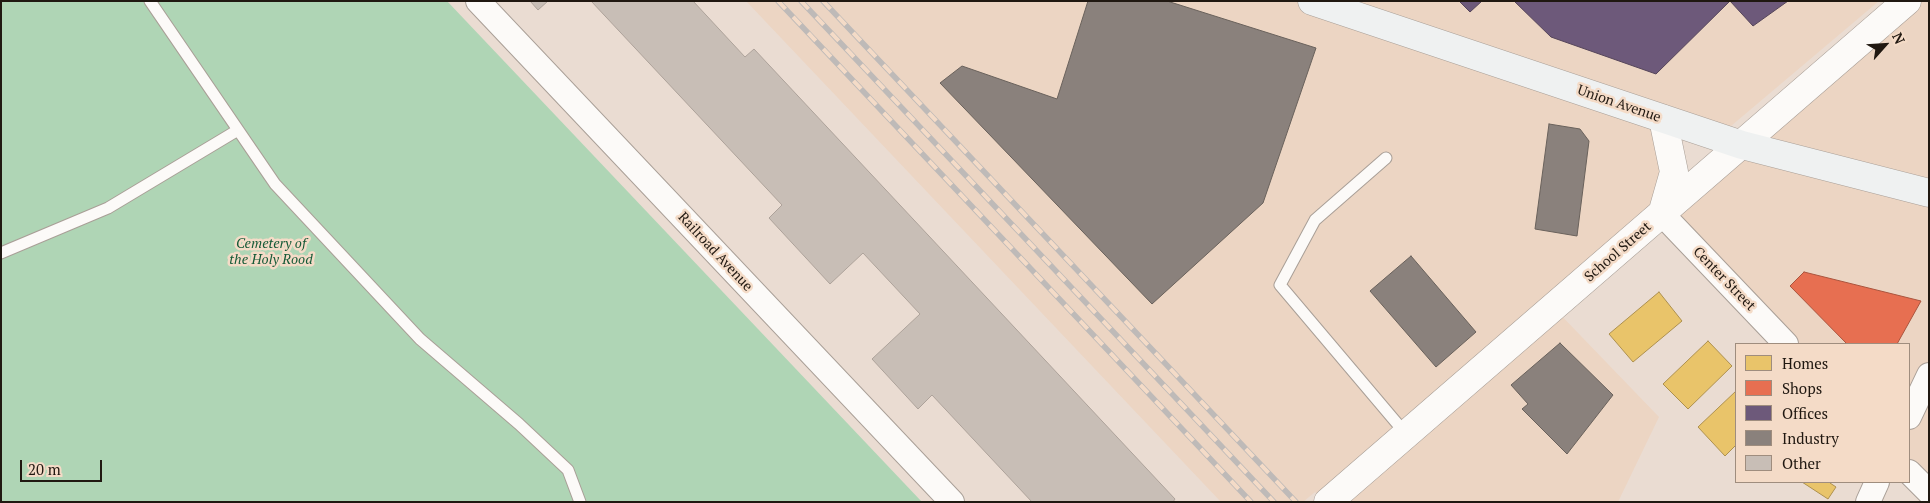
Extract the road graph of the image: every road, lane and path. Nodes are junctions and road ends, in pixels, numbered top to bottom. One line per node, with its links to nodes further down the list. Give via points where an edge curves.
1 (150, 1): 6 (lane)
2 (478, 1): 20 (street, Railroad Avenue)
3 (1312, 1): 5 (main road, Union Avenue)
4 (1907, 1): 7 (street, School Street)
5 (1664, 119): 7 (main road, Union Avenue); 10 (street, via 1674,172)
6 (238, 130): 11 (lane, via 108,208); 19 (lane, via 275,184 420,339 520,424 568,470)
7 (1742, 145): 9 (main road, Union Avenue); 10 (street, School Street)
8 (1386, 158): 15 (lane, via 1314,220 1280,284)
9 (1929, 193)
10 (1662, 214): 12 (street, Center Street); 15 (street, School Street)
11 (1, 253)
12 (1785, 343)
13 (1929, 375): 14 (street)
14 (1910, 415)
15 (1407, 435): 21 (street, School Street)
16 (1910, 473): 18 (street)
17 (1877, 483): 22 (street)
18 (1929, 492)
19 (580, 502)
20 (952, 502)
21 (1328, 502)
22 (1868, 502)

